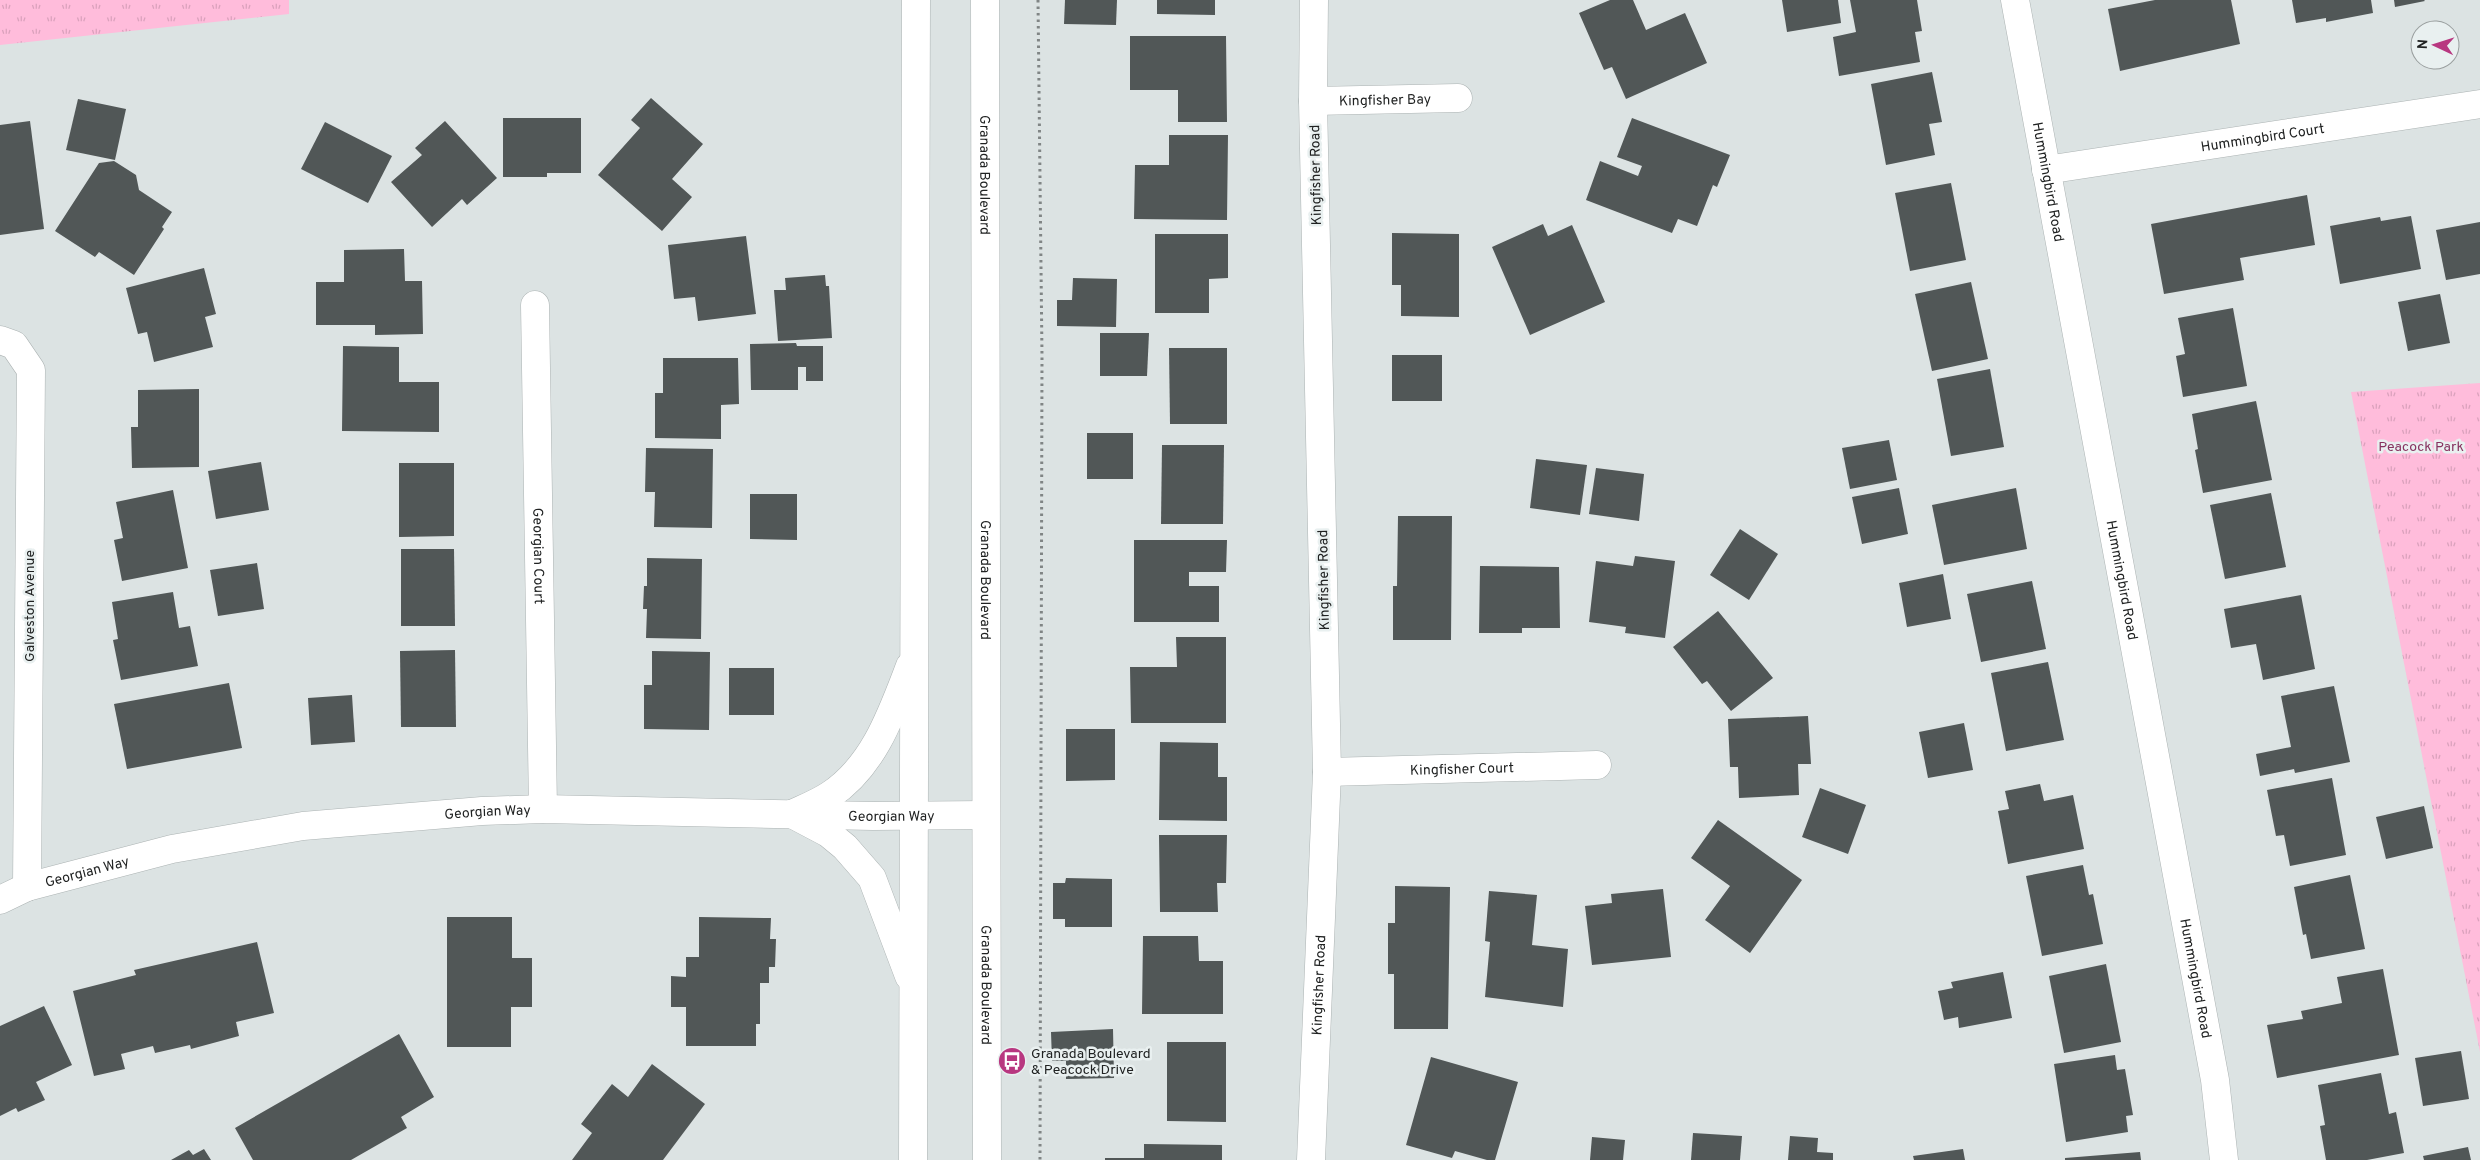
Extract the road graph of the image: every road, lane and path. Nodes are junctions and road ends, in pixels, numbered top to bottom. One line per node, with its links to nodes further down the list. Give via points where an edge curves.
1 (916, 0): 12 (street)
2 (985, 0): 17 (street, Granada Boulevard)
3 (1038, 0): 24 (path, via 1042,356)
4 (1314, 0): 7 (street, Kingfisher Road)
5 (2015, 0): 9 (street, Hummingbird Road)
6 (1458, 98): 7 (street, Kingfisher Bay)
7 (1313, 101): 14 (street, Kingfisher Road)
8 (2480, 104): 9 (street, Hummingbird Court)
9 (2046, 170): 26 (street, Hummingbird Road, via 2213,1070)
10 (535, 305): 15 (street, Georgian Court)
11 (0, 340): 19 (street, Galveston Avenue, via 14,345 31,370)
12 (916, 650): 16 (street, via 874,749 832,794); 18 (street)
13 (1597, 765): 14 (street, Kingfisher Court)
14 (1327, 772): 25 (street, Kingfisher Road)
15 (543, 809): 16 (street, Georgian Way); 19 (street, Georgian Way, via 303,826 172,849)
16 (792, 814): 18 (street, Georgian Way); 21 (street, via 828,833 872,878)
17 (985, 815): 18 (street, Georgian Way); 23 (street, Granada Boulevard)
18 (916, 816): 21 (street)
19 (27, 887): 20 (street, Georgian Way)
20 (0, 900)
21 (915, 990): 22 (street)
22 (914, 1160)
23 (987, 1160)
24 (1040, 1160)
25 (1311, 1160)
26 (2224, 1160)

